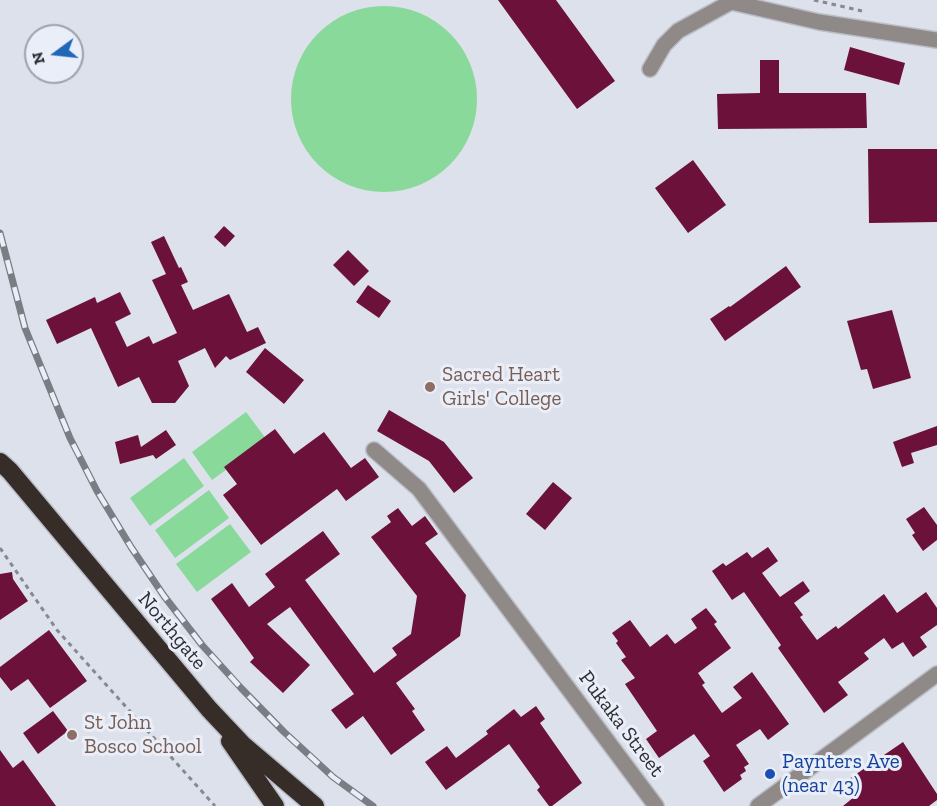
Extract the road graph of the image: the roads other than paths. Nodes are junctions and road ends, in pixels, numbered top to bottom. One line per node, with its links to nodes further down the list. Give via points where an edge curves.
1 (937, 40): 2 (street, via 819,22 731,2 678,31)
2 (650, 69)
3 (0, 448): 5 (highway, Northgate)
4 (374, 450): 10 (street, Pukaka Street, via 419,489)
5 (5, 466): 7 (highway, Northgate)
6 (937, 674): 11 (street)
7 (209, 709): 8 (highway); 9 (highway, Northgate, via 242,744)
8 (276, 806)
9 (315, 806)
10 (656, 806)
11 (758, 806)

